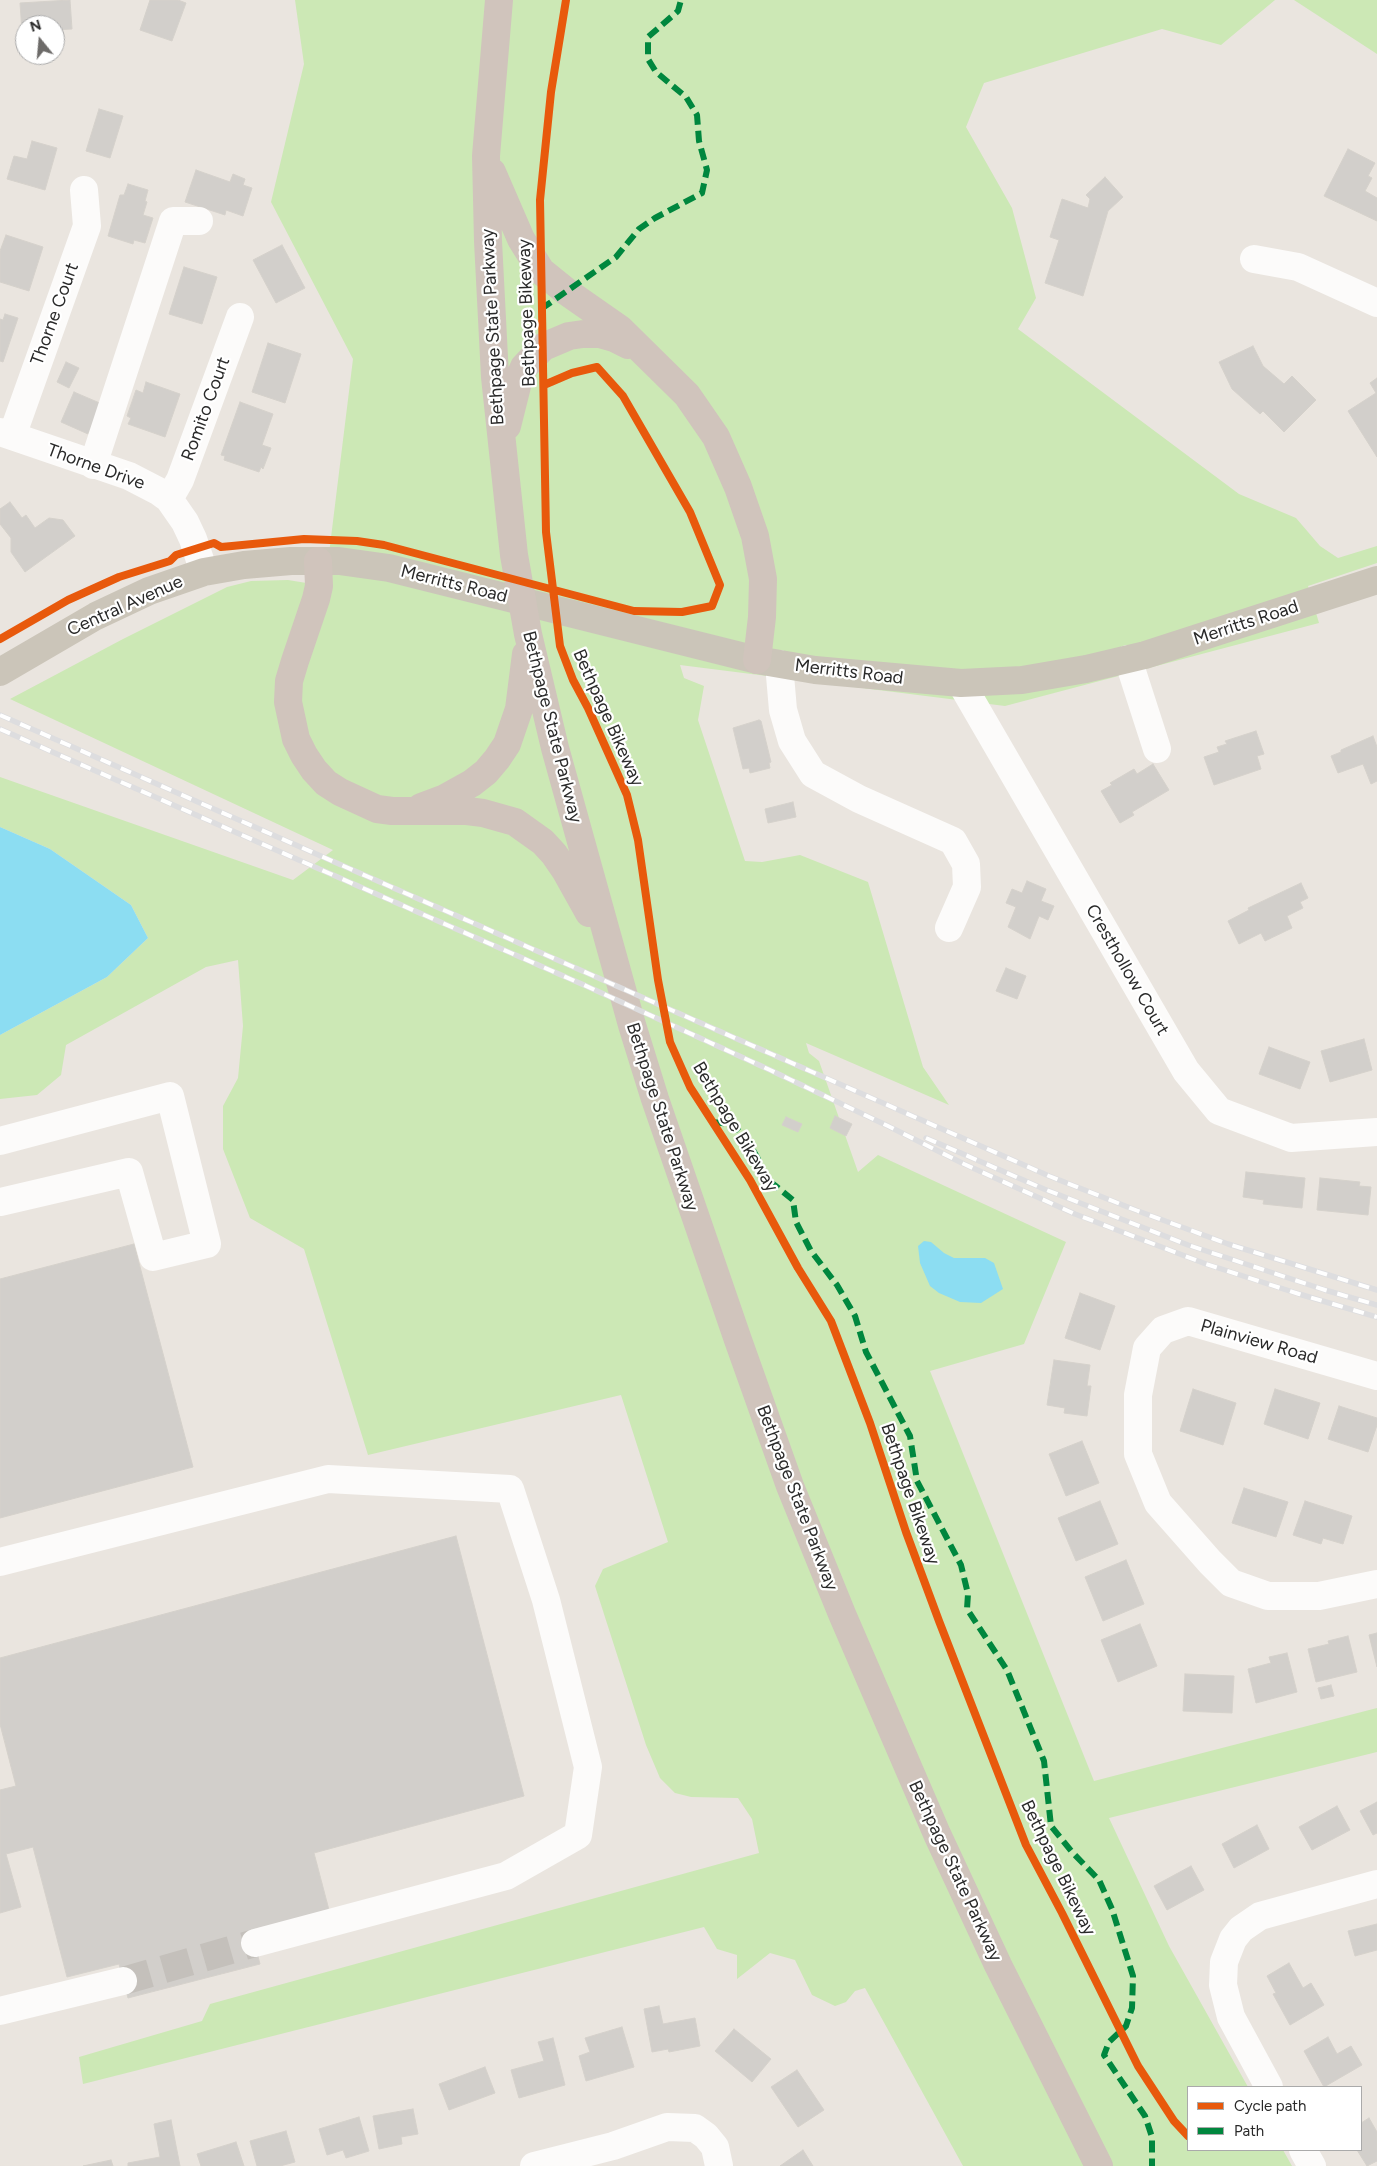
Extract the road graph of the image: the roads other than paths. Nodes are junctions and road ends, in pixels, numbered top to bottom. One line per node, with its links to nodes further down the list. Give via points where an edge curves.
1 (499, 0): 2 (highway, Bethpage State Parkway)
2 (486, 156): 8 (highway, via 516,231 541,270 620,329); 10 (highway, Bethpage State Parkway, via 490,307)
3 (84, 190): 9 (street, Thorne Court, via 87,226)
4 (199, 221): 11 (street, via 174,221)
5 (1254, 259): 6 (street, via 1298,266)
6 (1377, 303)
7 (240, 317): 12 (street, Romito Court)
8 (648, 356): 10 (highway, via 600,334 569,336 543,348 518,378); 18 (highway, via 687,394 716,437 738,487 755,536 763,579 762,617)
9 (6, 434): 11 (street, Thorne Drive)
10 (501, 452): 16 (highway, Bethpage State Parkway)
11 (93, 465): 12 (street, Thorne Drive, via 147,484)
12 (170, 500): 14 (street, Thorne Drive, via 185,522)
13 (318, 561): 14 (main road, Central Avenue, via 267,562); 18 (main road, Merritts Road, via 369,564); 22 (highway, via 316,599 289,682 288,702 296,739 314,770 340,792 377,809)
14 (204, 572): 19 (main road, Central Avenue, via 149,591 96,616)
15 (1377, 580): 17 (main road, Merritts Road)
16 (528, 634): 22 (highway, via 520,710 507,744 486,772 472,784); 24 (highway, Bethpage State Parkway, via 555,748)
17 (1128, 659): 20 (main road, Merritts Road, via 1022,680); 21 (street)
18 (768, 662): 20 (main road, Merritts Road, via 824,671); 23 (street, via 792,741 813,774 859,799 953,841 966,864 967,887)
19 (0, 672)
20 (962, 684): 25 (street, Cresthollow Court, via 1186,1071 1219,1111 1291,1138)
21 (1157, 749)
22 (408, 811): 24 (highway, via 483,813 514,822 529,831 543,842 566,870)
23 (949, 928)
24 (614, 961): 39 (highway, Bethpage State Parkway, via 655,1098 718,1286 790,1486 941,1842 998,1965)
25 (1377, 1132)
26 (0, 1141): 27 (street, via 170,1096 207,1244 153,1256 129,1172)
27 (0, 1202)
28 (1377, 1376): 30 (street, Plainview Road, via 1188,1321 1163,1330 1147,1348 1138,1395 1138,1454 1158,1503 1232,1583 1268,1596 1319,1596)
29 (0, 1562): 32 (street, via 328,1479 510,1489 546,1600 588,1767 578,1836 506,1876)
30 (1377, 1584)
31 (1377, 1884): 35 (street, via 1260,1916 1233,1939 1224,1962 1222,1985 1231,2017)
32 (255, 1943)
33 (123, 1981): 34 (street)
34 (0, 2011)
35 (1268, 2086)
36 (1304, 2151): 40 (street)
37 (534, 2166): 38 (street, via 613,2146 667,2127 695,2128 706,2136 715,2147)
38 (719, 2166)
39 (1099, 2166)
40 (1312, 2166)

